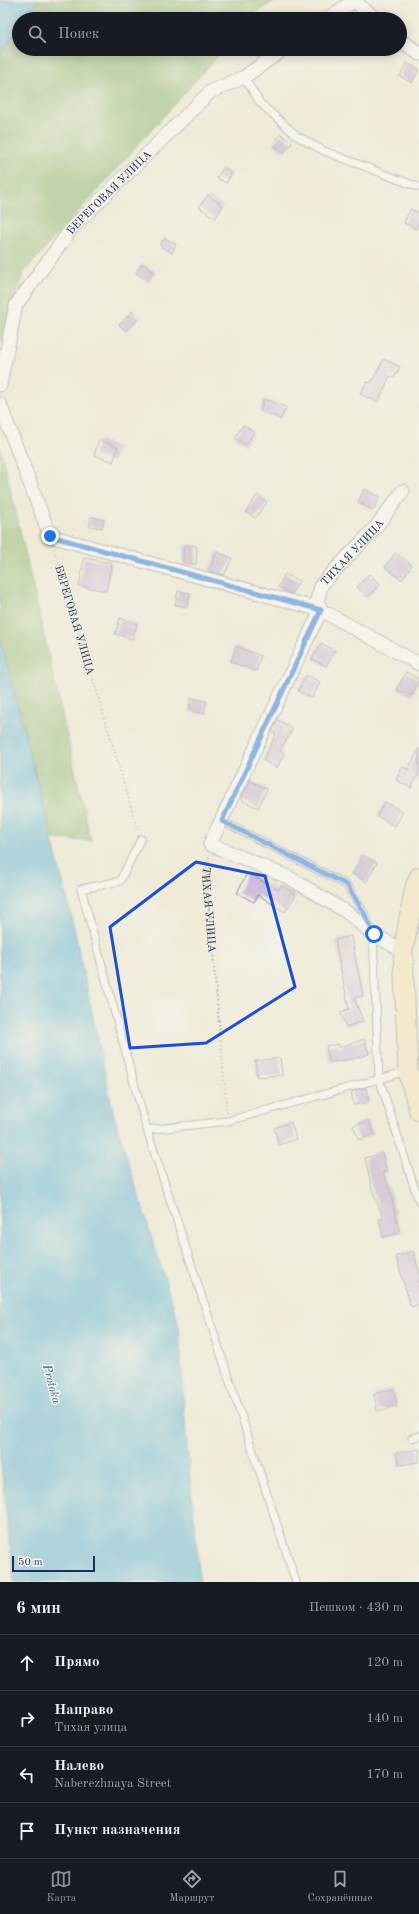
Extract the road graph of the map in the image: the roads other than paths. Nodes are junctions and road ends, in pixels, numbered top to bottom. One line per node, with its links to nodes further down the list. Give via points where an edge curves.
1 (354, 0): 2 (street); 3 (street)
2 (337, 12)
3 (368, 12)
4 (407, 44): 5 (street)
5 (419, 54)
6 (274, 56): 7 (street, БЕРЕГОВАЯ УЛИЦА)
7 (244, 77): 8 (lane, via 260,103 297,136 324,151); 9 (street, БЕРЕГОВАЯ УЛИЦА, via 210,92 72,228 16,305)
8 (418, 187)
9 (0, 385)
10 (0, 404): 12 (street, via 50,536)
11 (403, 491): 12 (street, ТИХАЯ УЛИЦА, via 376,527 322,584 317,600)
12 (321, 610): 13 (street); 14 (street, ТИХАЯ УЛИЦА)
13 (419, 664)
14 (222, 821): 17 (lane, via 347,885); 17 (street, ТИХАЯ УЛИЦА, via 210,844 290,878 348,913)
15 (141, 839): 22 (lane, via 120,881 82,889)
16 (419, 877): 18 (street, via 414,887)
17 (374, 934): 18 (street); 20 (lane)
18 (403, 951): 19 (street)
19 (408, 1070): 20 (lane); 21 (street)
20 (379, 1078): 22 (lane, via 228,1121); 23 (lane)
21 (419, 1111)
22 (147, 1130): 24 (lane)
23 (419, 1202)
24 (296, 1582)

